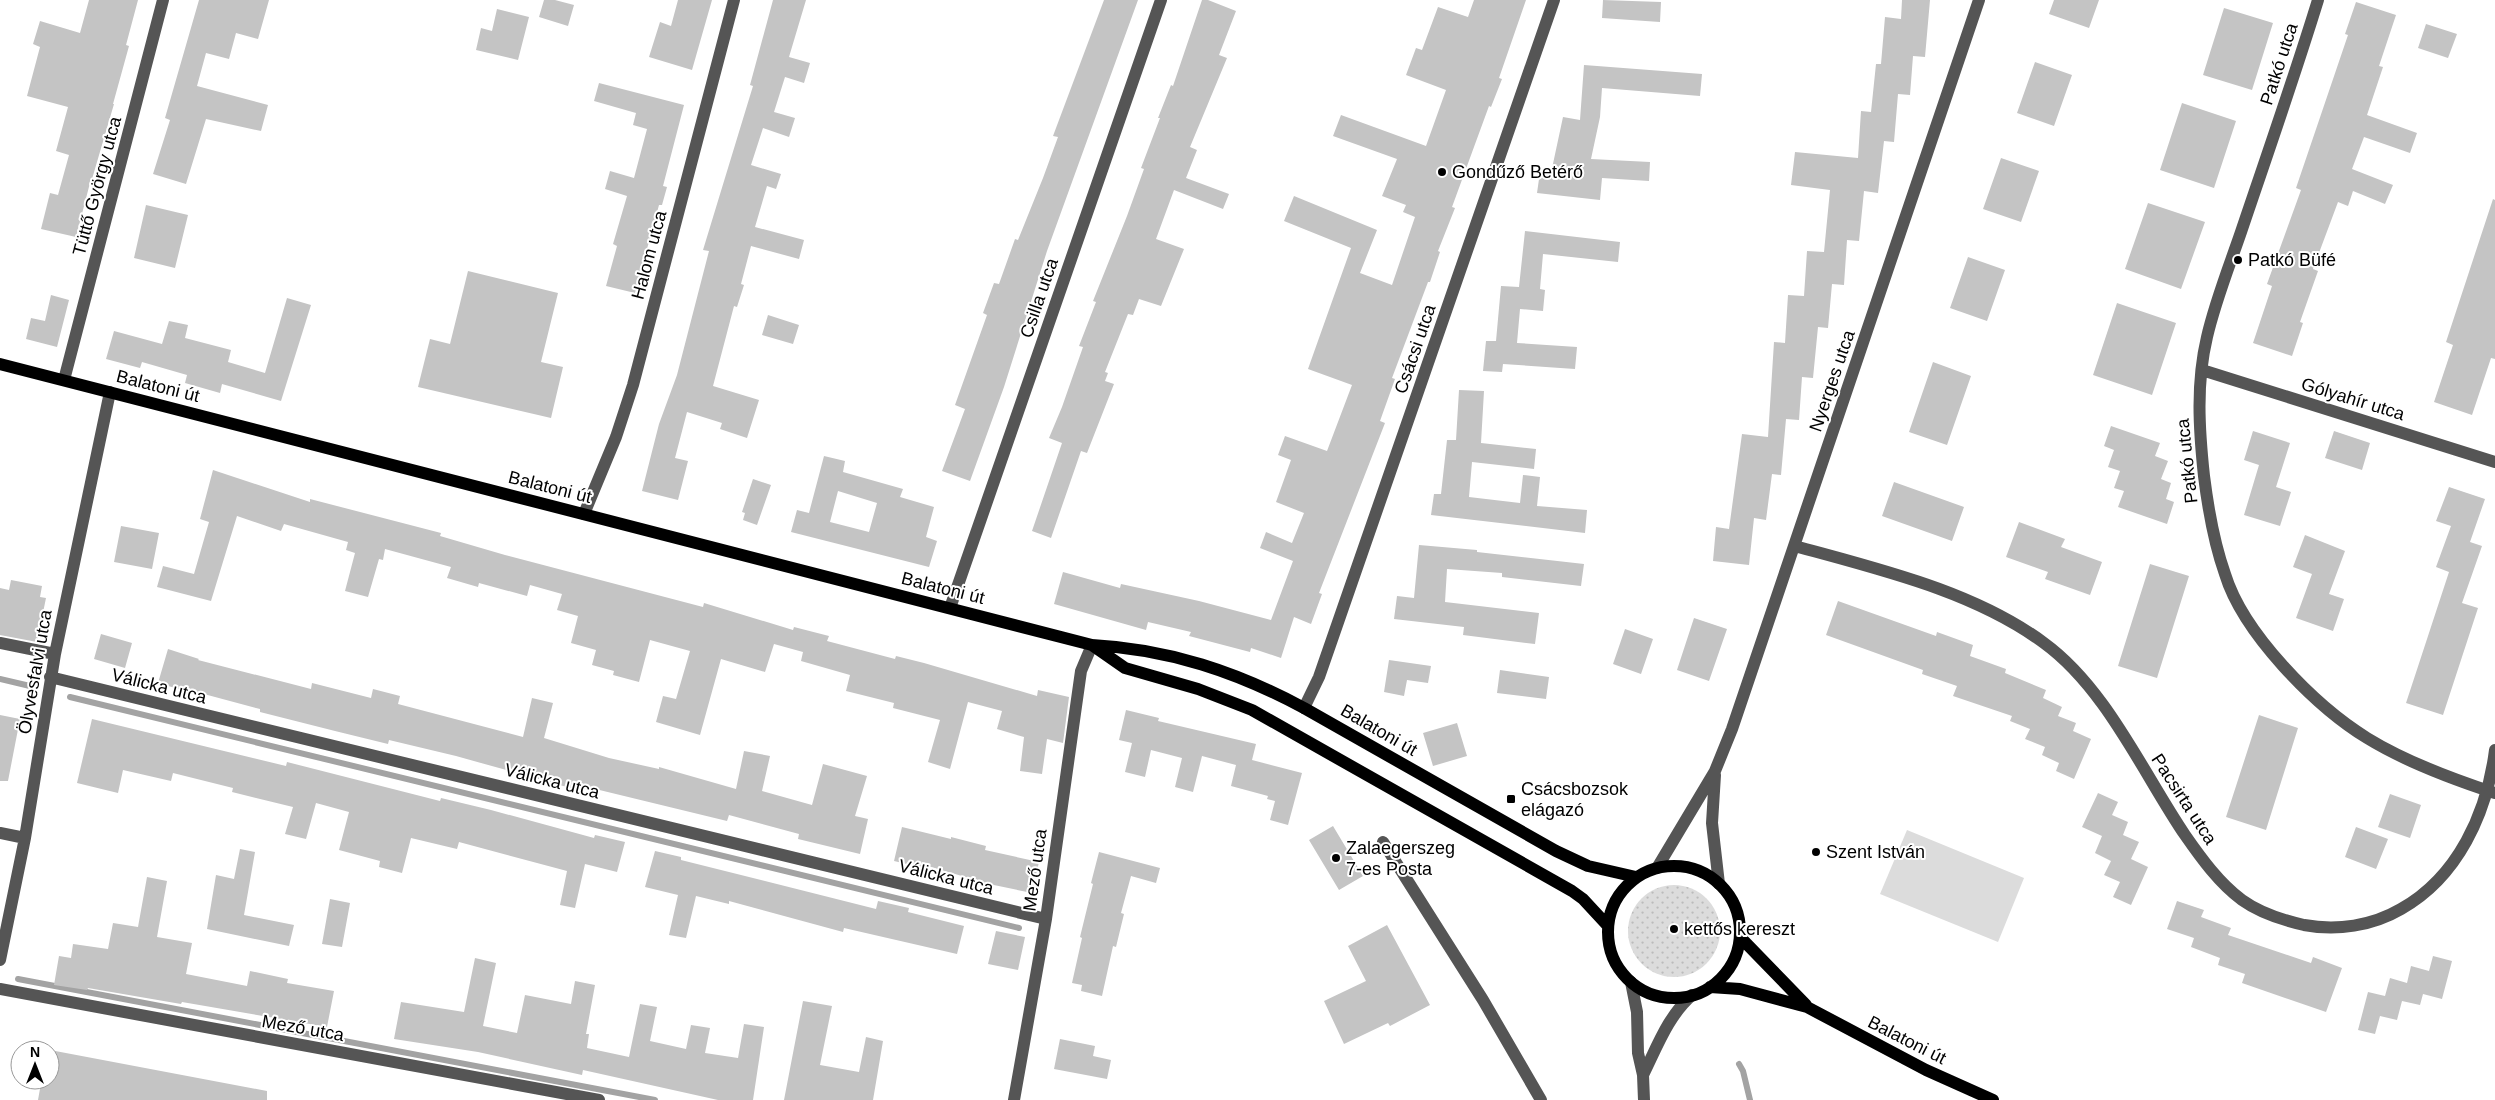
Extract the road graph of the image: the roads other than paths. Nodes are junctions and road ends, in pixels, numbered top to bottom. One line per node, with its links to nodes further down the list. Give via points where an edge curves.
1 (164, 0): 9 (street, Tüttő György utca)
2 (734, 0): 12 (street, Halom utca, via 633,384 616,437)
3 (1161, 0): 14 (street, Csilla utca)
4 (1554, 0): 19 (street, Csácsi utca, via 1326,658)
5 (1979, 0): 13 (street, Nyerges utca)
6 (2318, 0): 8 (street, Patkó utca, via 2215,310)
7 (0, 364): 9 (main road, Balatoni út)
8 (2202, 370): 11 (street, Gólyahír utca); 22 (street, Patkó utca, via 2199,398 2201,443 2208,498 2225,576 2248,623 2265,647 2323,704 2368,738 2404,757)
9 (64, 380): 10 (main road, Balatoni út)
10 (110, 392): 12 (main road, Balatoni út); 17 (street, Ölyvesfalvi utca)
11 (2495, 462)
12 (584, 514): 14 (main road, Balatoni út)
13 (1795, 546): 21 (street, Nyerges utca); 22 (street, Pacsirta utca, via 1935,588 2005,620 2045,643 2075,670 2099,699 2199,855 2242,900 2276,918 2314,927 2350,926 2381,918 2414,902 2442,877 2463,850)
14 (950, 608): 16 (main road, Balatoni út)
15 (0, 643): 17 (street)
16 (1092, 645): 19 (main road, Balatoni út, via 1139,649 1216,668 1262,685); 29 (street, Mező utca, via 1081,671); 30 (main road, Balatoni út, via 1125,668 1252,710 1293,732 1572,891 1584,899)
17 (55, 654): 18 (street, Ölyvesfalvi utca)
18 (50, 677): 24 (street, Ölyvesfalvi utca); 29 (street, Válicka utca)
19 (1304, 708): 27 (main road, Balatoni út, via 1556,851 1588,866)
20 (2495, 750): 22 (street, Pacsirta utca)
21 (1715, 771): 26 (street, Nyerges utca); 28 (street, Nyerges utca, via 1712,824)
22 (2491, 792)
23 (0, 833): 24 (street)
24 (25, 838): 32 (street, Ölyvesfalvi utca)
25 (1383, 842): 41 (street, via 1483,1000)
26 (1657, 868): 27 (main road); 28 (main road, via 1679,866 1701,871)
27 (1636, 877): 30 (main road, via 1617,898)
28 (1719, 884): 31 (main road, via 1731,899)
29 (1046, 919): 40 (street, Mező utca)
30 (1608, 926): 33 (main road, via 1608,943 1614,960)
31 (1740, 937): 34 (main road, via 1735,956 1725,973); 37 (main road, Balatoni út)
32 (0, 960)
33 (1631, 982): 36 (main road, via 1654,994 1673,998); 38 (street)
34 (1710, 987): 36 (main road); 37 (main road, Balatoni út, via 1740,989)
35 (0, 990): 39 (street, Mező utca)
36 (1692, 995): 38 (street, via 1669,1022)
37 (1808, 1007): 43 (main road, Balatoni út, via 1926,1070)
38 (1643, 1075): 42 (street)
39 (599, 1100)
40 (1014, 1100)
41 (1541, 1100)
42 (1644, 1100)
43 (1993, 1100)

